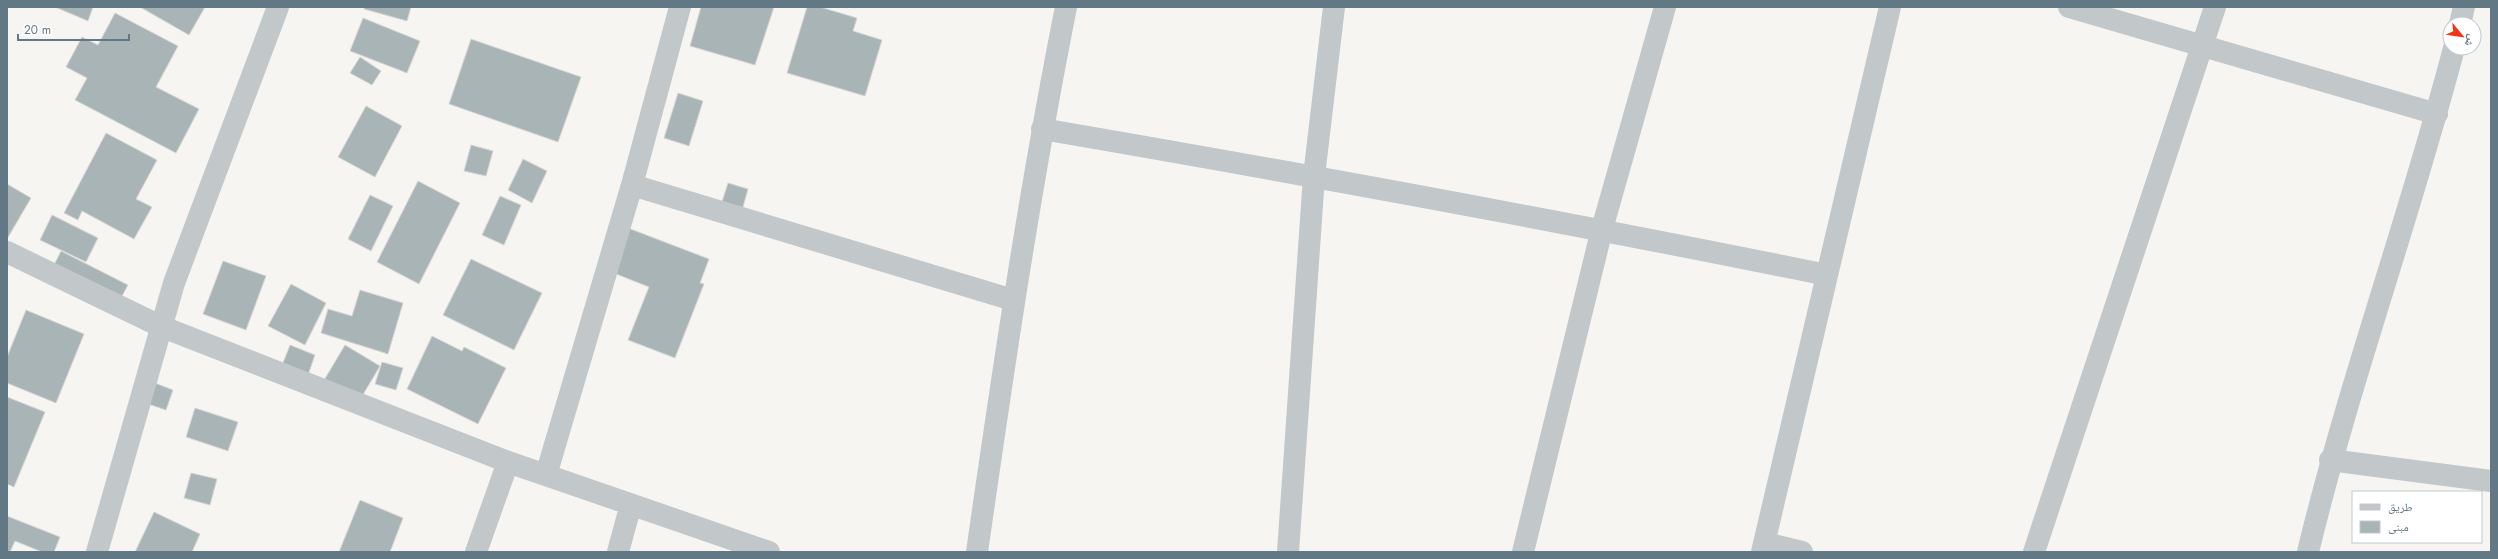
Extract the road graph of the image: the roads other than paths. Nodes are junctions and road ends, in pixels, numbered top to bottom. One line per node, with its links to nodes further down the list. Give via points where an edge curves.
1 (278, 7): 19 (street)
2 (680, 7): 14 (street)
3 (1066, 7): 12 (street)
4 (1334, 7): 13 (street)
5 (1664, 7): 15 (street)
6 (1890, 7): 17 (street)
7 (2069, 7): 9 (street)
8 (2215, 7): 9 (street)
9 (2201, 47): 11 (street); 34 (street)
10 (2452, 56): 11 (street)
11 (2437, 114): 20 (street)
12 (1042, 130): 13 (street); 18 (street)
13 (1314, 176): 15 (street); 31 (street)
14 (632, 185): 18 (street); 22 (street)
15 (1602, 230): 17 (street); 32 (street)
16 (7, 252): 19 (street)
17 (1827, 275): 25 (street)
18 (1014, 300): 30 (street)
19 (160, 326): 21 (street); 26 (street)
20 (2330, 460): 23 (street); 35 (street)
21 (508, 462): 22 (street); 27 (street)
22 (546, 475): 24 (street)
23 (2491, 482)
24 (631, 504): 28 (street); 29 (street)
25 (1764, 547): 33 (street)
26 (97, 552)
27 (476, 552)
28 (618, 552)
29 (769, 552)
30 (977, 552)
31 (1288, 552)
32 (1523, 552)
33 (1802, 552)
34 (2034, 552)
35 (2308, 552)

